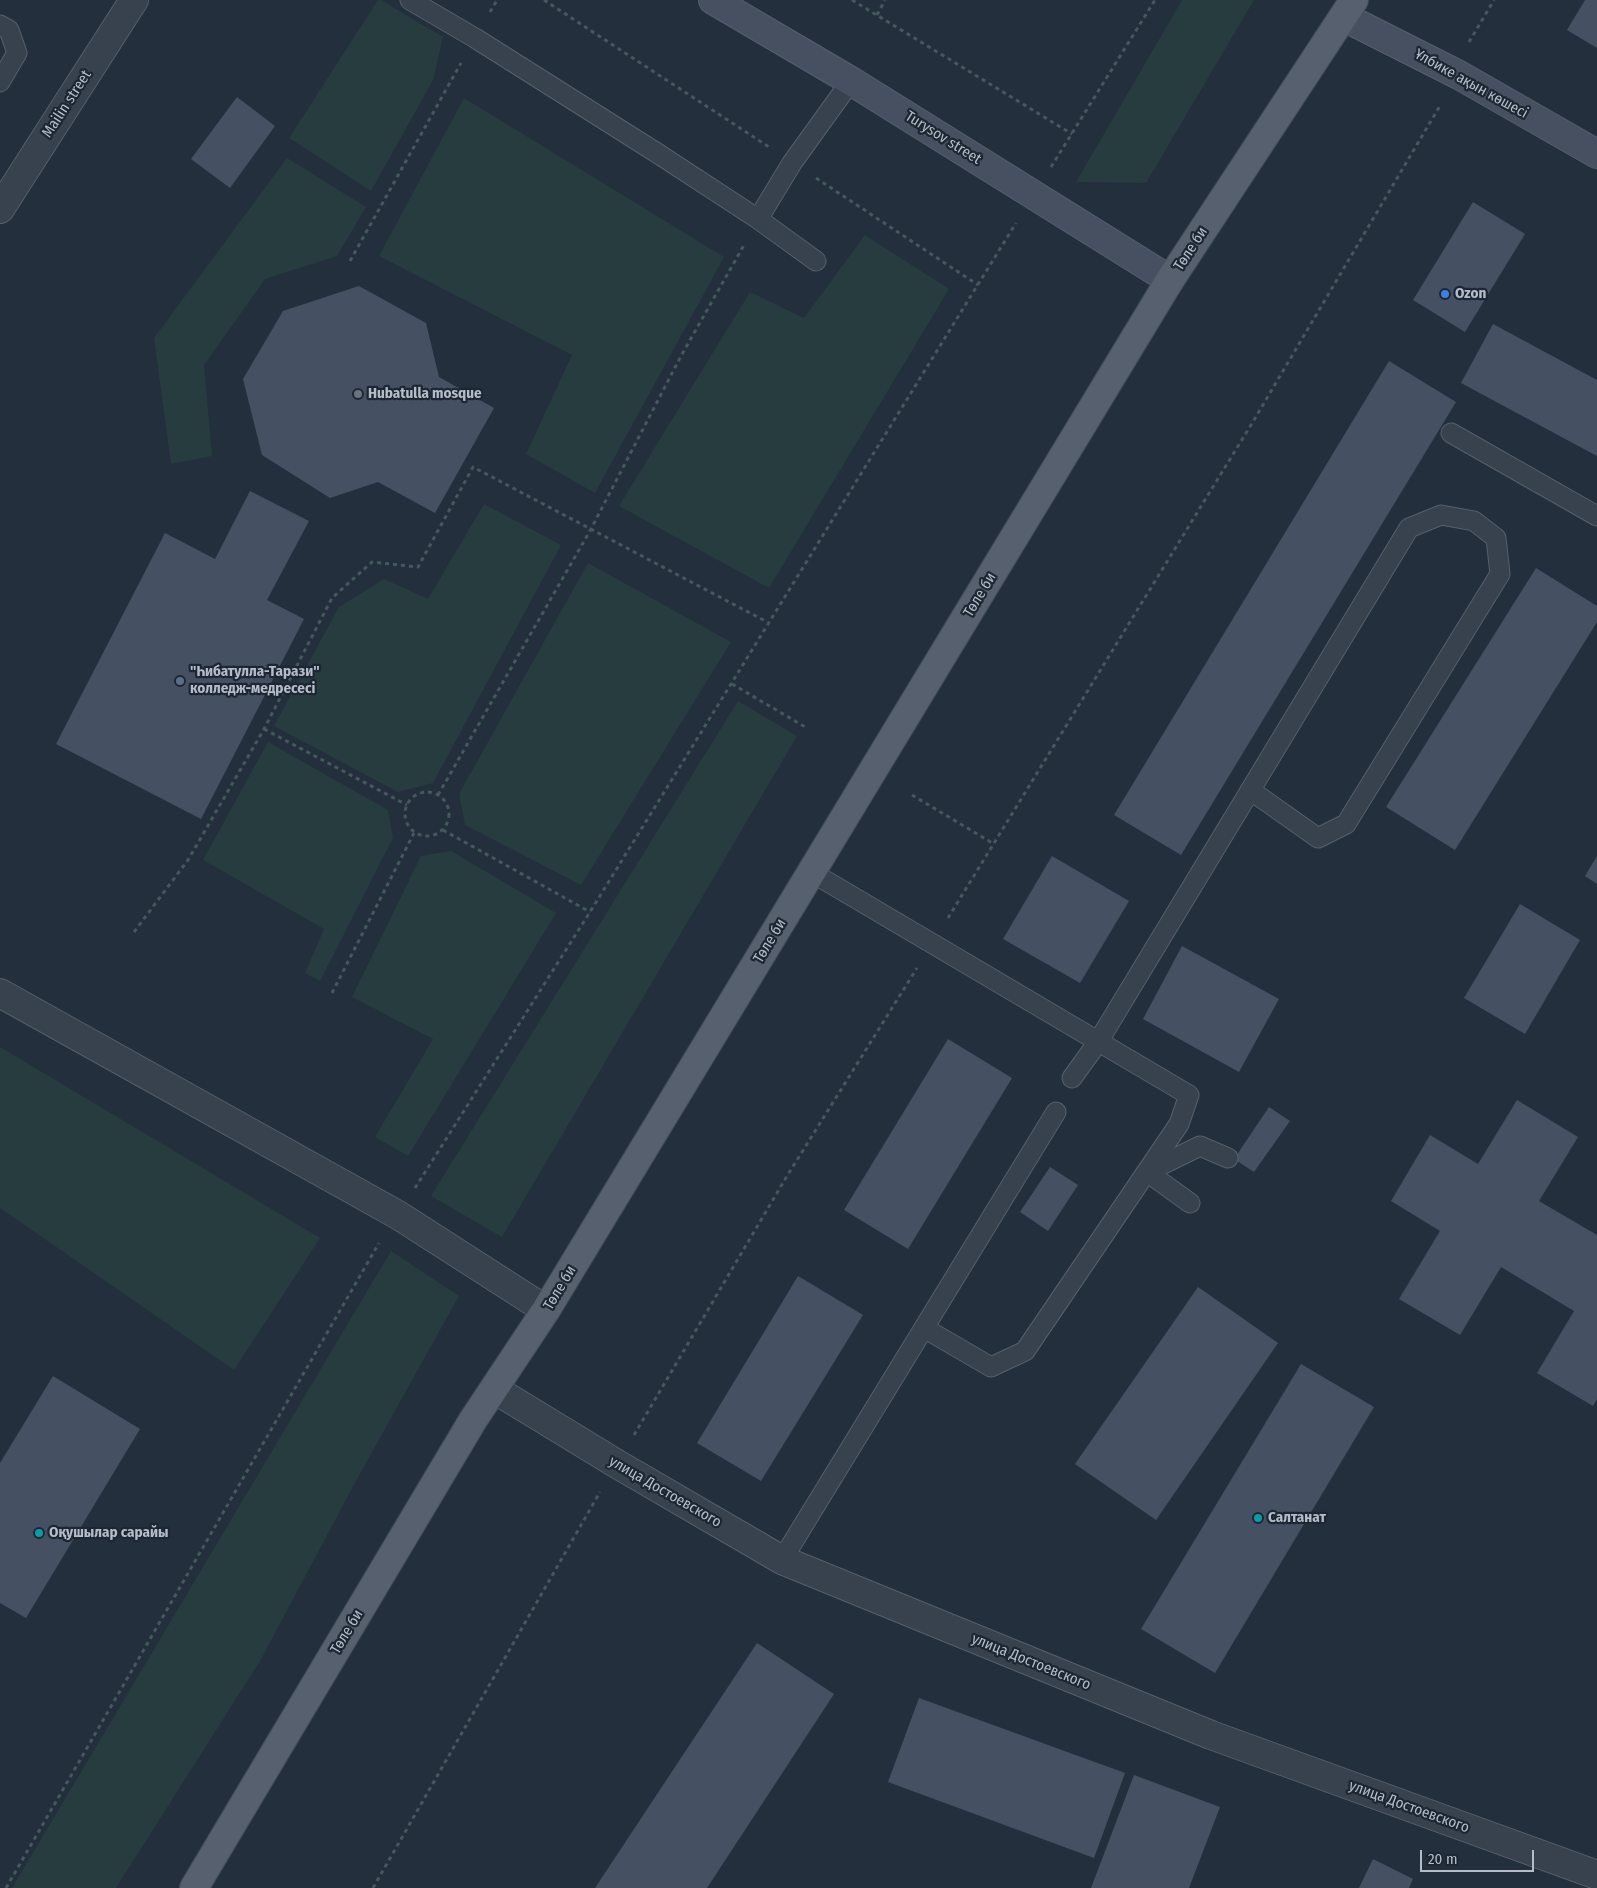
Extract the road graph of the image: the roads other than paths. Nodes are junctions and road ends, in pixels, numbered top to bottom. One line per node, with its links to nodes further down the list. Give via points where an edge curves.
1 (134, 0): 9 (street, Mailin street)
2 (410, 0): 10 (lane)
3 (713, 0): 6 (main road, Turysov street)
4 (1349, 9): 8 (main road, Ұлбике ақын көшесі); 12 (main road, Төле би)
5 (0, 25): 7 (lane, via 9,30 17,53)
6 (851, 81): 10 (lane, via 792,163); 12 (main road, Turysov street)
7 (0, 82)
8 (1597, 154)
9 (0, 209)
10 (758, 219): 11 (lane)
11 (816, 261)
12 (1170, 280): 16 (main road, Төле би)
13 (1451, 433): 14 (lane)
14 (1597, 516)
15 (1250, 790): 15 (lane, via 1409,528 1441,514 1474,521 1496,538 1500,574 1346,824 1318,838); 18 (lane)
16 (811, 872): 18 (lane); 24 (main road, Төле би)
17 (0, 993): 24 (street, via 398,1215)
18 (1098, 1042): 19 (lane); 22 (lane, via 1189,1095 1179,1124)
19 (1072, 1078)
20 (1056, 1112): 25 (lane)
21 (1228, 1158): 22 (lane, via 1200,1146)
22 (1146, 1172): 23 (lane); 25 (lane, via 1025,1351 991,1367)
23 (1190, 1203)
24 (546, 1310): 26 (main road, Төле би)
25 (924, 1328): 27 (lane)
26 (494, 1389): 27 (street, улица Достоевского); 29 (main road, Төле би)
27 (782, 1560): 28 (street, улица Достоевского, via 1210,1735)
28 (1597, 1875)
29 (194, 1888)

